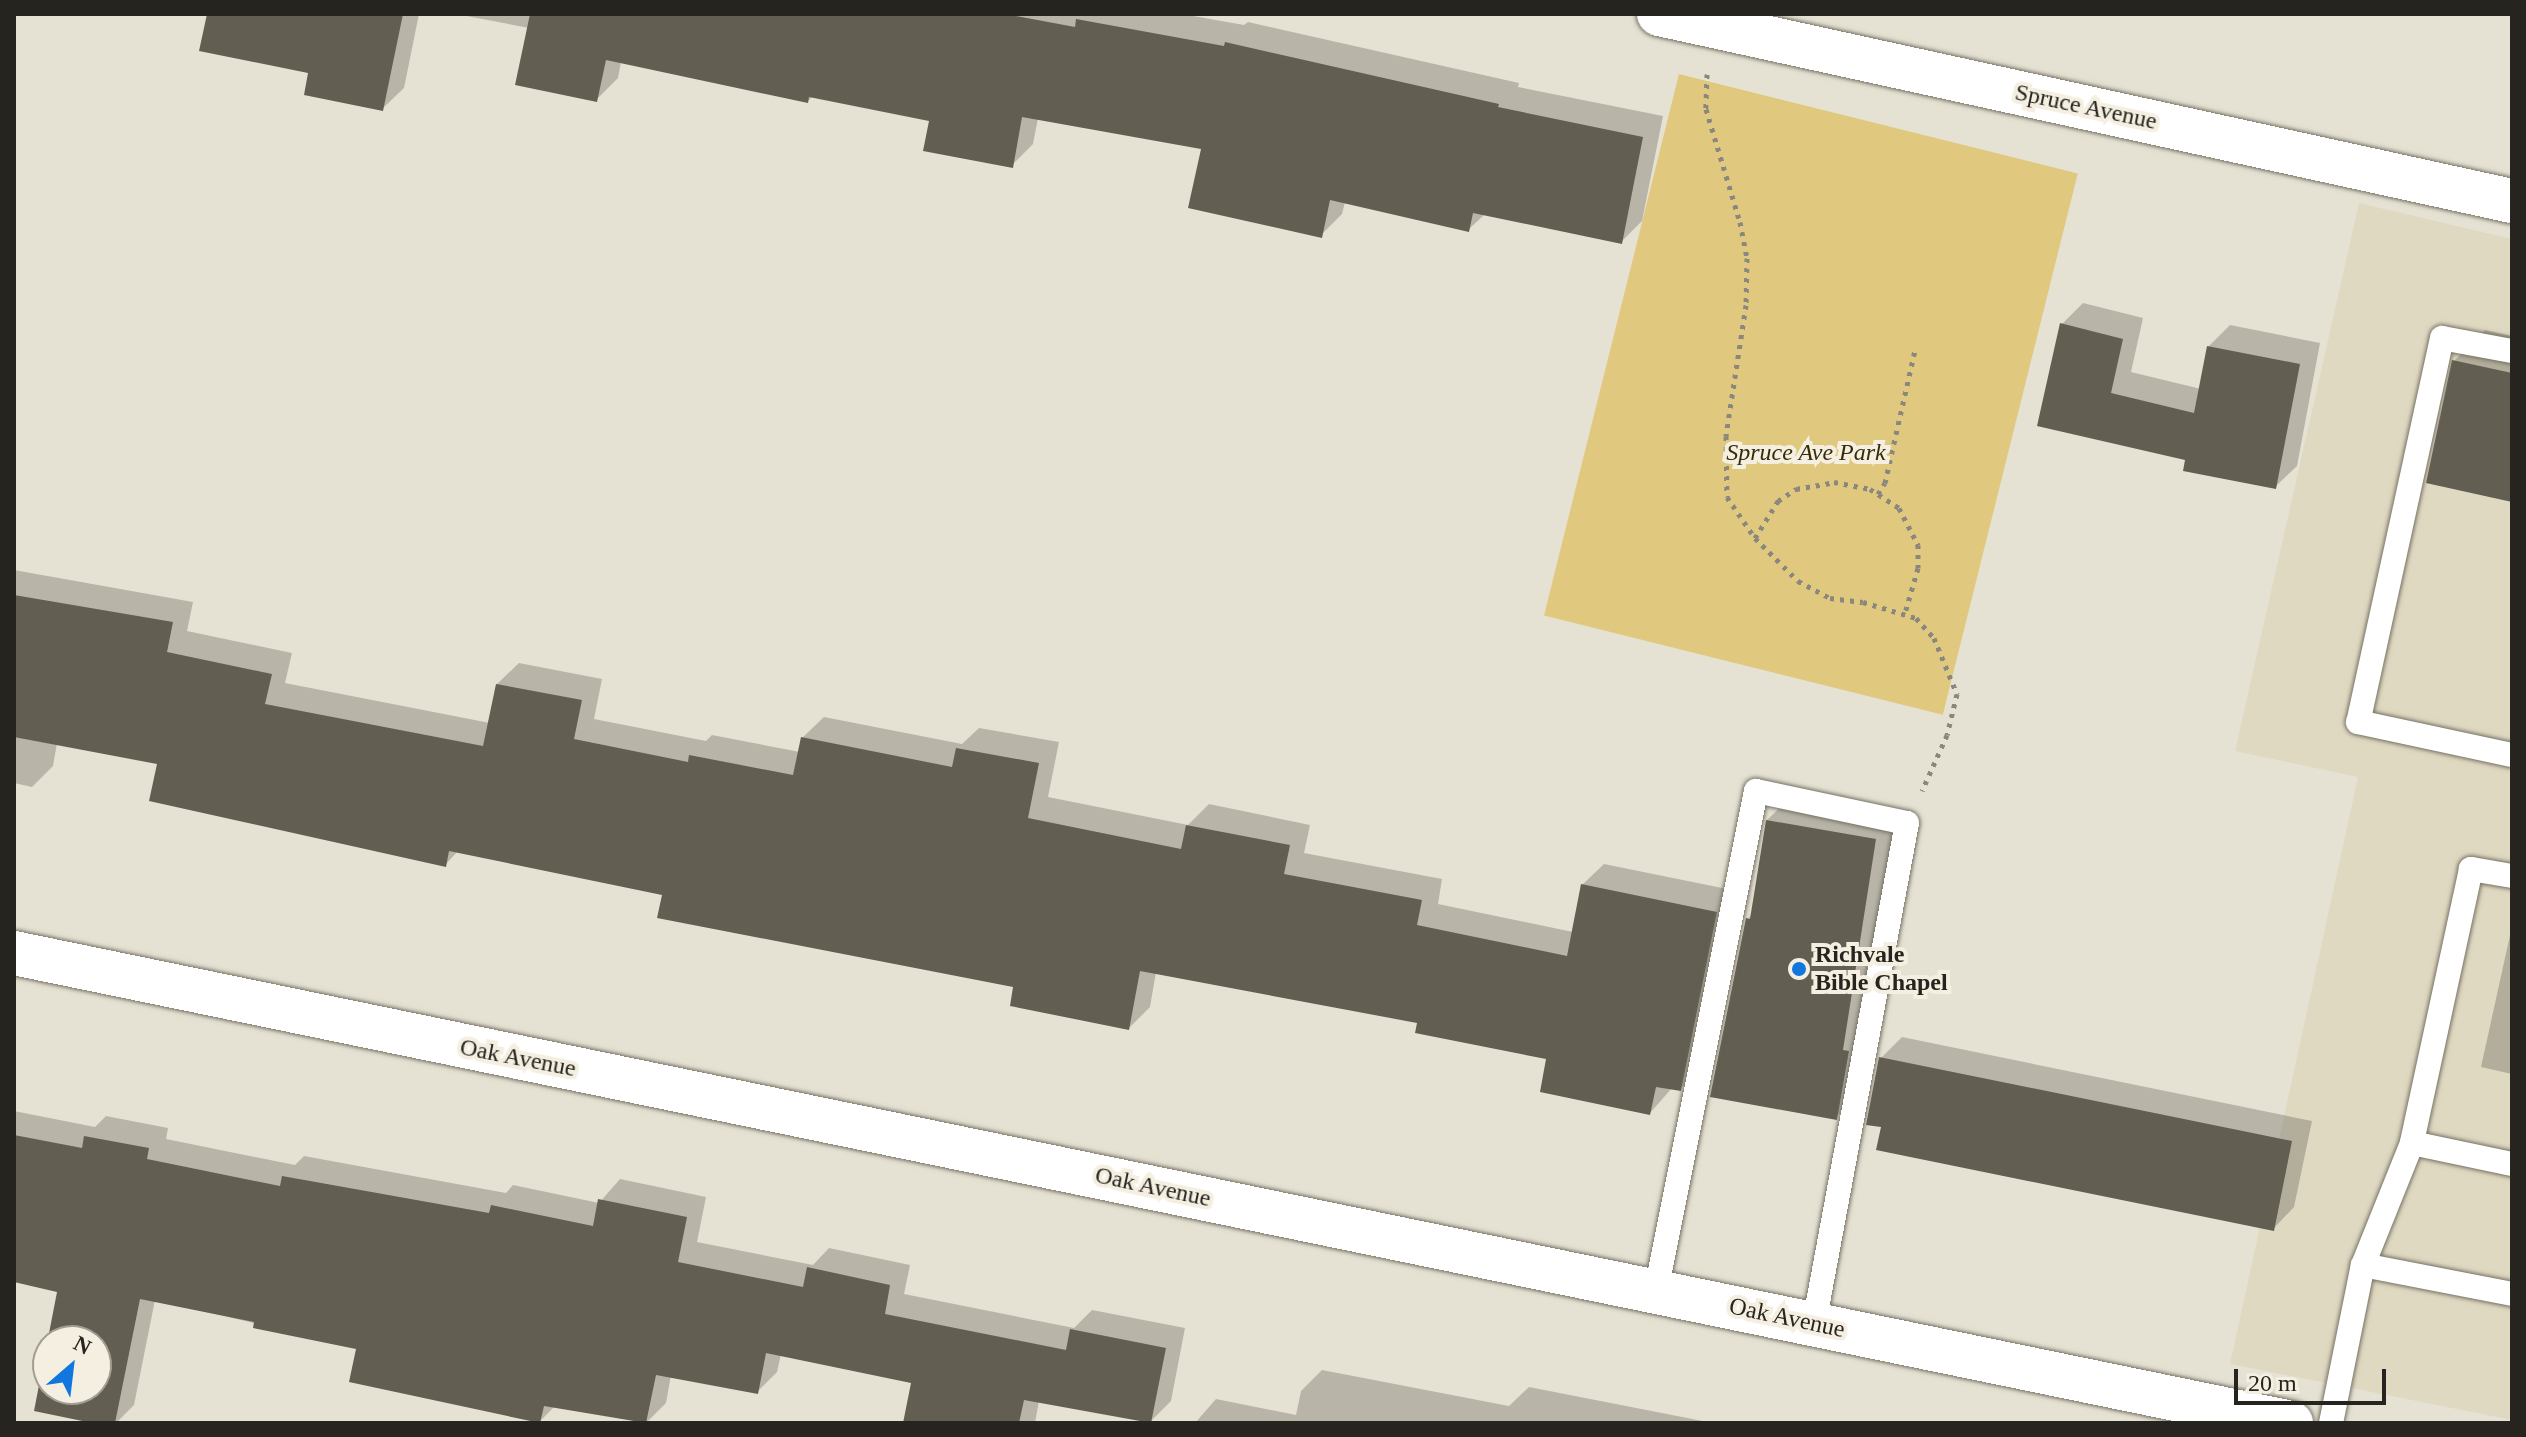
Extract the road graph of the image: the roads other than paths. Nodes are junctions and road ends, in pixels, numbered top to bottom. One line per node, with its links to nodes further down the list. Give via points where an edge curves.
1 (1659, 14): 2 (street, Spruce Avenue)
2 (2512, 201)
3 (2512, 351): 4 (lane, via 2442,338 2358,722)
4 (2512, 755)
5 (2512, 876): 7 (lane, via 2471,869)
6 (14, 953): 10 (street, Oak Avenue)
7 (2412, 1143): 8 (lane); 9 (lane)
8 (2512, 1164)
9 (2363, 1265): 11 (lane); 14 (lane)
10 (1656, 1291): 12 (street, Oak Avenue); 12 (lane, via 1756,791 1907,823)
11 (2512, 1294)
12 (1814, 1324): 13 (street, Oak Avenue)
13 (2291, 1423)
14 (2331, 1423)

